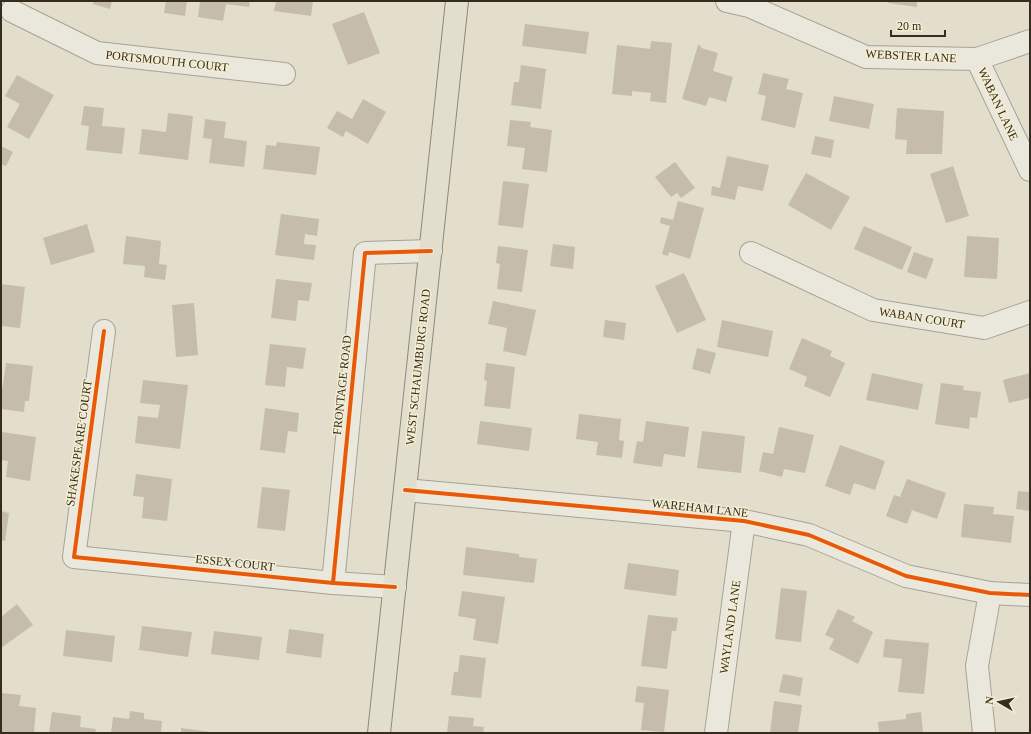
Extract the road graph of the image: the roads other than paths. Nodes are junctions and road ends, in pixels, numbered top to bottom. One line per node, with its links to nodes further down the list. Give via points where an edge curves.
1 (457, 1): 8 (main road, WEST SCHAUMBURG ROAD)
2 (727, 1): 5 (street, WEBSTER LANE, via 749,6 866,57)
3 (10, 12): 6 (street, PORTSMOUTH COURT, via 97,53)
4 (1030, 41): 5 (street, WEBSTER LANE)
5 (977, 59): 7 (street, WABAN LANE)
6 (284, 74)
7 (1030, 170)
8 (431, 251): 12 (main road, WEST SCHAUMBURG ROAD); 15 (street, FRONTAGE ROAD, via 365,253)
9 (751, 253): 10 (street, WABAN COURT, via 872,310 984,328)
10 (1030, 312)
11 (104, 331): 14 (street, SHAKESPEARE COURT)
12 (405, 490): 13 (street, WAREHAM LANE); 16 (main road, WEST SCHAUMBURG ROAD)
13 (744, 521): 17 (street, WAREHAM LANE, via 809,536 906,576); 20 (street, WAYLAND LANE)
14 (74, 557): 15 (street, ESSEX COURT)
15 (333, 583): 16 (street, ESSEX COURT)
16 (395, 587): 19 (main road, WEST SCHAUMBURG ROAD)
17 (990, 593): 18 (street, WAREHAM LANE); 21 (street, via 977,666)
18 (1030, 595)
19 (379, 733)
20 (716, 733)
21 (984, 733)

